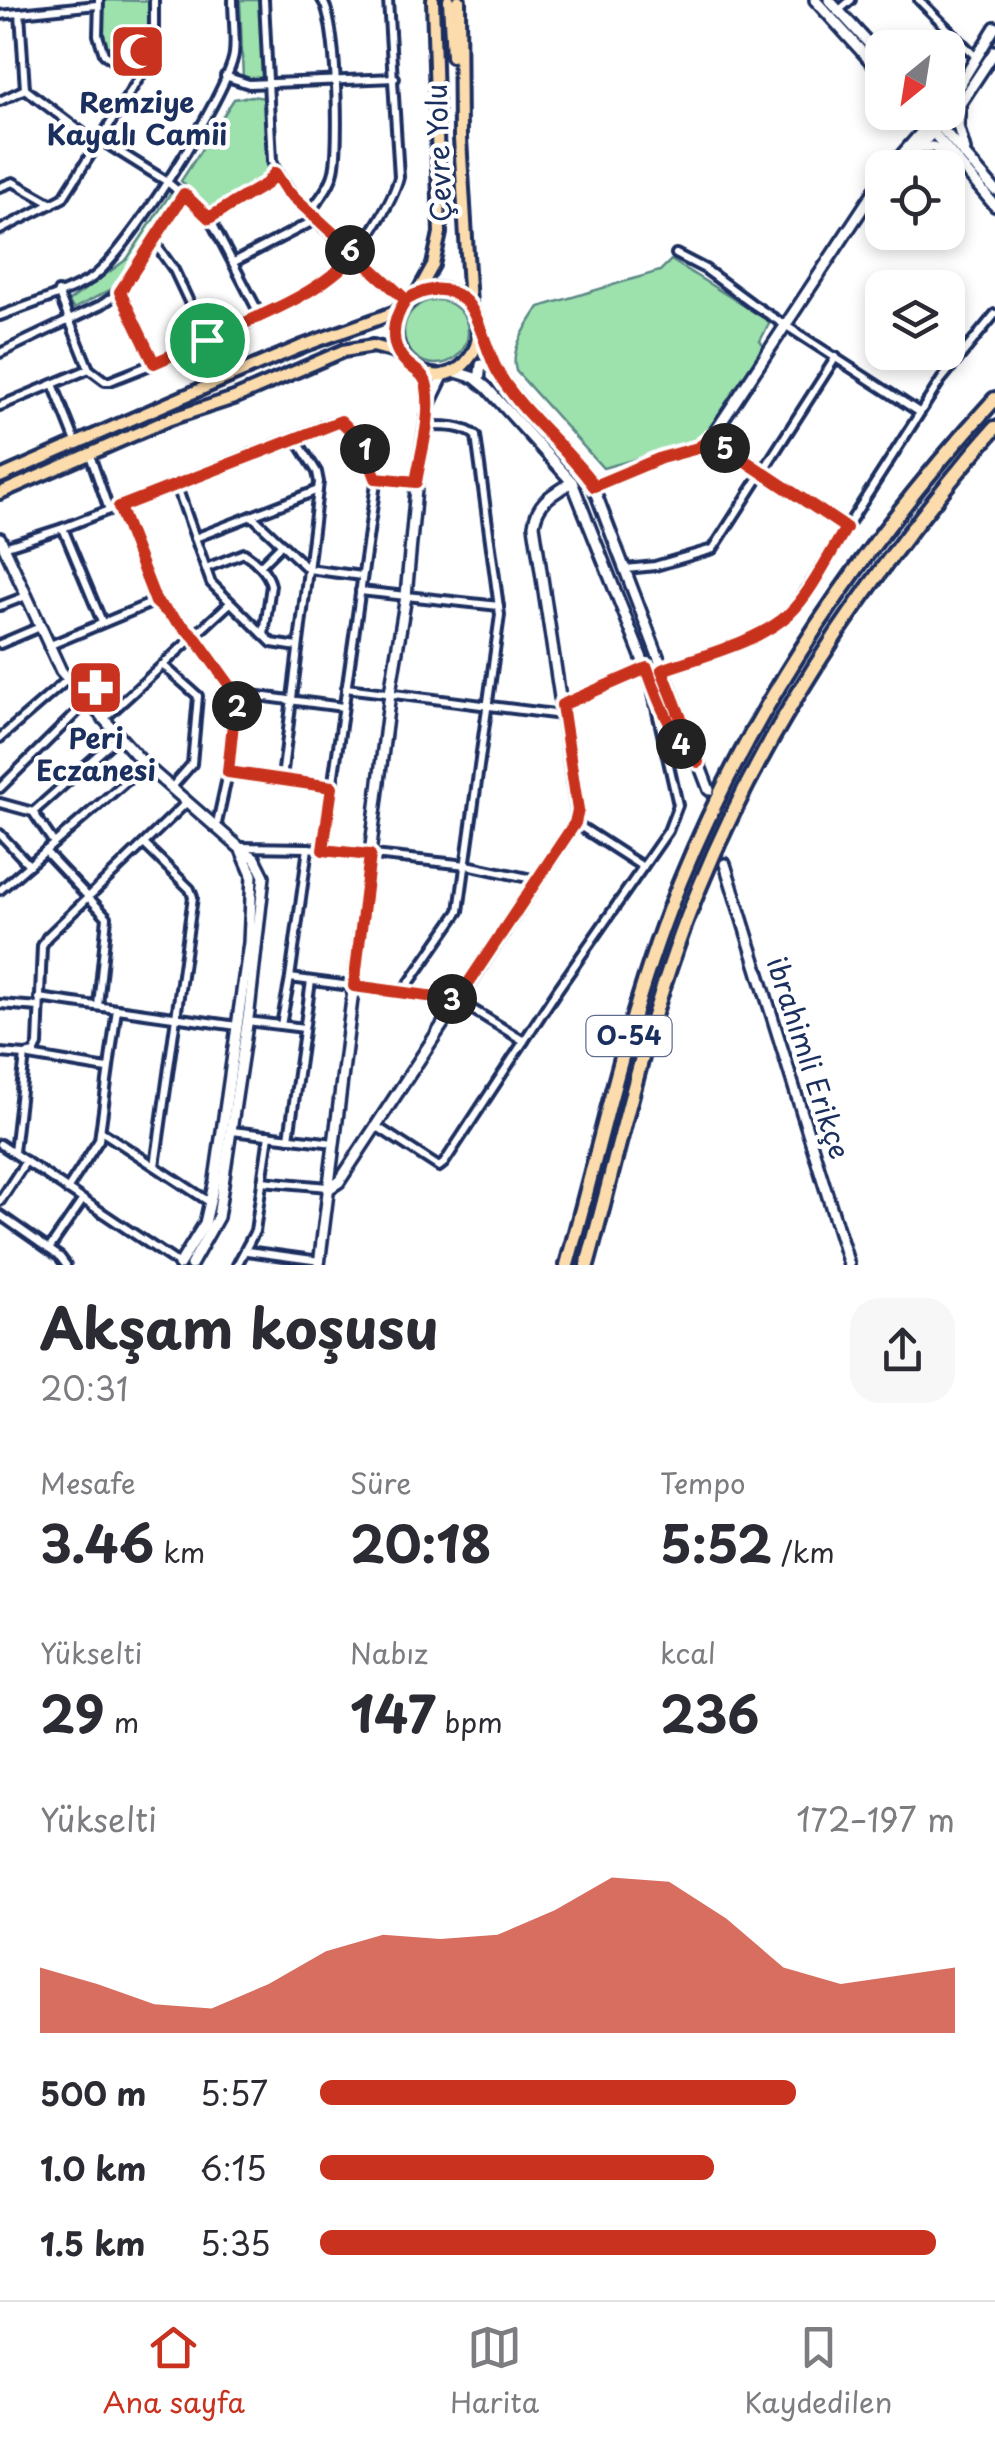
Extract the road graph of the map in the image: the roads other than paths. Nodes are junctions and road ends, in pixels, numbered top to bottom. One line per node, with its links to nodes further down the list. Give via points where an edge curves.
1 (24, 0): 15 (street)
2 (154, 0): 24 (street, via 154,50)
3 (232, 0): 23 (street, via 234,56)
4 (264, 0): 28 (street)
5 (322, 0): 27 (street, via 330,15)
6 (388, 0): 25 (street)
7 (436, 0): 62 (main road, Çevre Yolu, via 440,234)
8 (449, 0): 44 (main road)
9 (458, 0): 44 (main road, Çevre Yolu)
10 (815, 0): 16 (street)
11 (829, 0): 16 (street)
12 (851, 0): 16 (street)
13 (919, 0): 22 (street)
14 (98, 3): 15 (street); 24 (street, via 104,54)
15 (22, 13): 17 (street); 29 (street)
16 (835, 13): 19 (street); 21 (street)
17 (0, 15)
18 (995, 27): 22 (street)
19 (865, 42)
20 (995, 51): 30 (street)
21 (865, 52)
22 (977, 58): 26 (street)
23 (225, 76): 28 (street); 45 (street)
24 (140, 77): 36 (street)
25 (395, 78): 27 (street); 57 (street, via 396,191)
26 (965, 79)
27 (336, 82): 28 (street); 52 (street, via 334,171)
28 (268, 84): 43 (street)
29 (25, 89): 31 (street); 36 (street)
30 (965, 96)
31 (0, 101)
32 (914, 130): 37 (street)
33 (927, 130): 37 (street)
34 (941, 130): 41 (street)
35 (960, 130): 41 (street)
36 (97, 141): 45 (street); 49 (street)
37 (915, 144): 38 (street); 39 (street); 40 (street)
38 (909, 150)
39 (911, 150)
40 (939, 150)
41 (978, 170): 47 (street)
42 (965, 171): 50 (street)
43 (275, 173): 52 (street); 53 (street)
44 (462, 176): 64 (main road, Çevre Yolu)
45 (166, 182): 48 (street); 60 (street, via 116,255 92,278)
46 (0, 187): 49 (street, via 12,182)
47 (995, 190)
48 (184, 194): 53 (street); 56 (street)
49 (53, 204): 55 (street)
50 (995, 206)
51 (865, 207): 70 (street)
52 (310, 212): 54 (street)
53 (209, 218): 59 (street)
54 (318, 219): 57 (street); 59 (street)
55 (0, 230)
56 (154, 242): 61 (street); 72 (street)
57 (355, 254): 63 (street); 67 (street)
58 (676, 254): 70 (street)
59 (234, 262): 67 (street)
60 (58, 292): 68 (street); 69 (street)
61 (120, 292): 69 (street); 76 (street)
62 (418, 292): 63 (main road); 64 (main road, via 446,290)
63 (406, 300): 65 (main road)
64 (470, 305): 71 (main road)
65 (398, 312): 74 (main road); 91 (main road)
66 (995, 314): 86 (street)
67 (260, 315): 72 (street)
68 (0, 316)
69 (69, 318): 73 (street); 78 (street)
70 (786, 326): 75 (street); 90 (street)
71 (479, 330): 77 (street); 80 (main road, via 472,355)
72 (207, 340): 76 (street)
73 (0, 352)
74 (398, 353): 79 (main road); 92 (main road, via 373,346 343,351)
75 (836, 357): 86 (street); 93 (street)
76 (154, 363): 78 (street, via 104,382)
77 (494, 366): 81 (street, via 480,365); 99 (street, via 514,398)
78 (90, 369): 82 (street)
79 (420, 371): 80 (main road); 84 (street)
80 (448, 373): 81 (street); 84 (street)
81 (478, 380): 97 (street)
82 (53, 384): 85 (street); 91 (street)
83 (995, 399): 213 (highway, O-54, via 908,502 814,632 711,814 642,990)
84 (429, 405): 87 (street)
85 (0, 406)
86 (920, 412): 106 (street)
87 (426, 426): 96 (street); 121 (street, via 476,436)
88 (995, 428): 214 (highway, O-54, via 921,516 832,642 729,822 660,995)
89 (295, 437): 95 (street, via 341,421 362,442); 98 (street); 100 (street, via 317,472)
90 (711, 438): 93 (street); 99 (street)
91 (77, 444): 94 (main road)
92 (90, 454): 101 (main road); 103 (street)
93 (760, 473): 106 (street); 113 (street, via 713,548)
94 (0, 476)
95 (376, 478): 96 (street); 114 (street)
96 (416, 482): 117 (street)
97 (572, 482): 130 (street); 140 (street, via 542,503 534,525)
98 (176, 484): 102 (street); 107 (street)
99 (594, 486): 113 (street)
100 (318, 490): 104 (street); 112 (street)
101 (0, 492)
102 (119, 507): 103 (street); 118 (street)
103 (109, 510): 105 (street)
104 (252, 516): 107 (street); 109 (street)
105 (63, 528): 108 (street); 122 (street)
106 (846, 528): 131 (street, via 793,611 776,625)
107 (195, 538): 111 (street)
108 (2, 543): 116 (street)
109 (282, 544): 110 (street); 112 (street)
110 (260, 566): 111 (street, via 244,553); 125 (street, via 271,586)
111 (206, 568): 119 (street)
112 (308, 568): 114 (street); 128 (street)
113 (626, 569): 131 (street)
114 (362, 576): 115 (street)
115 (360, 590): 117 (street); 133 (street)
116 (26, 596): 120 (street); 123 (street)
117 (406, 596): 121 (street); 134 (street)
118 (156, 602): 122 (street); 124 (street)
119 (229, 604): 124 (street); 125 (street)
120 (0, 606)
121 (499, 606): 139 (street)
122 (102, 622): 127 (street)
123 (40, 628): 126 (street); 127 (street)
124 (194, 636): 129 (street); 135 (street)
125 (264, 636): 128 (street)
126 (0, 644)
127 (48, 646): 132 (street)
128 (298, 648): 136 (street)
129 (164, 666): 141 (street); 150 (street, via 198,696 192,764)
130 (647, 668): 140 (street); 144 (street, via 682,747); 168 (street, via 678,804)
131 (662, 670): 144 (street)
132 (68, 679): 137 (street); 143 (street)
133 (346, 688): 134 (street); 138 (street)
134 (390, 692): 139 (street); 164 (street)
135 (236, 694): 136 (street); 146 (street)
136 (292, 699): 138 (street); 147 (street)
137 (88, 701): 141 (street); 149 (street)
138 (343, 706): 148 (street)
139 (487, 706): 140 (street); 167 (street)
140 (563, 710): 155 (street)
141 (104, 719): 142 (street)
142 (119, 736): 145 (street); 154 (street)
143 (0, 738)
144 (698, 762): 151 (street)
145 (145, 765): 150 (street); 158 (street)
146 (228, 772): 147 (street); 156 (street)
147 (282, 778): 148 (street)
148 (332, 787): 162 (street)
149 (0, 788)
150 (171, 788): 152 (street)
151 (709, 790)
152 (187, 802): 156 (street); 159 (street)
153 (0, 803): 154 (street)
154 (34, 812): 158 (street)
155 (575, 823): 168 (street); 169 (street)
156 (216, 828): 160 (street)
157 (0, 834): 166 (street)
158 (54, 843): 163 (street)
159 (144, 844): 171 (street); 181 (street, via 192,897)
160 (240, 848): 161 (street); 182 (street, via 256,858 264,876)
161 (308, 848): 162 (street); 172 (street)
162 (323, 850): 164 (street)
163 (44, 852): 166 (street); 171 (street)
164 (370, 855): 167 (street); 174 (street)
165 (725, 864): 215 (street, ibrahimli Erikçe)
166 (29, 865): 170 (street)
167 (467, 865): 169 (street); 175 (street, via 457,916)
168 (643, 868): 185 (street)
169 (538, 880): 176 (street)
170 (0, 890)
171 (90, 896): 177 (street, via 42,946); 179 (street, via 107,917)
172 (290, 978): 173 (street); 183 (street)
173 (311, 981): 174 (street); 184 (street)
174 (354, 986): 175 (street); 194 (street)
175 (402, 992): 176 (street)
176 (457, 1000): 185 (street); 189 (street)
177 (39, 1003): 178 (street); 179 (street); 187 (street, via 38,1045)
178 (0, 1004)
179 (98, 1006): 180 (street)
180 (117, 1009): 181 (street); 188 (street)
181 (175, 1016): 182 (street); 198 (street)
182 (242, 1024): 183 (street); 191 (street); 204 (street)
183 (282, 1026): 184 (street)
184 (304, 1028): 193 (street)
185 (524, 1040): 189 (street, via 439,1167)
186 (0, 1053): 187 (street)
187 (27, 1056): 188 (street); 196 (street)
188 (108, 1069): 190 (street)
189 (376, 1126): 200 (street)
190 (101, 1130): 198 (street); 201 (street)
191 (232, 1131): 192 (street); 211 (street, via 218,1217)
192 (269, 1135): 193 (street); 199 (street)
193 (288, 1138): 194 (street)
194 (335, 1143): 200 (street)
195 (0, 1144): 196 (street)
196 (14, 1152): 197 (street)
197 (26, 1162): 201 (street); 202 (street)
198 (155, 1166): 204 (street)
199 (262, 1181): 200 (street); 207 (street)
200 (330, 1188): 208 (street)
201 (66, 1190): 203 (street)
202 (0, 1200)
203 (82, 1201): 206 (street); 210 (street)
204 (211, 1203): 210 (street)
205 (0, 1214): 206 (street)
206 (49, 1249): 209 (street)
207 (246, 1251): 208 (street); 212 (street)
208 (320, 1263)
209 (66, 1265)
210 (179, 1265)
211 (190, 1265)
212 (237, 1265)
213 (567, 1265)
214 (587, 1265)
215 (849, 1265)

